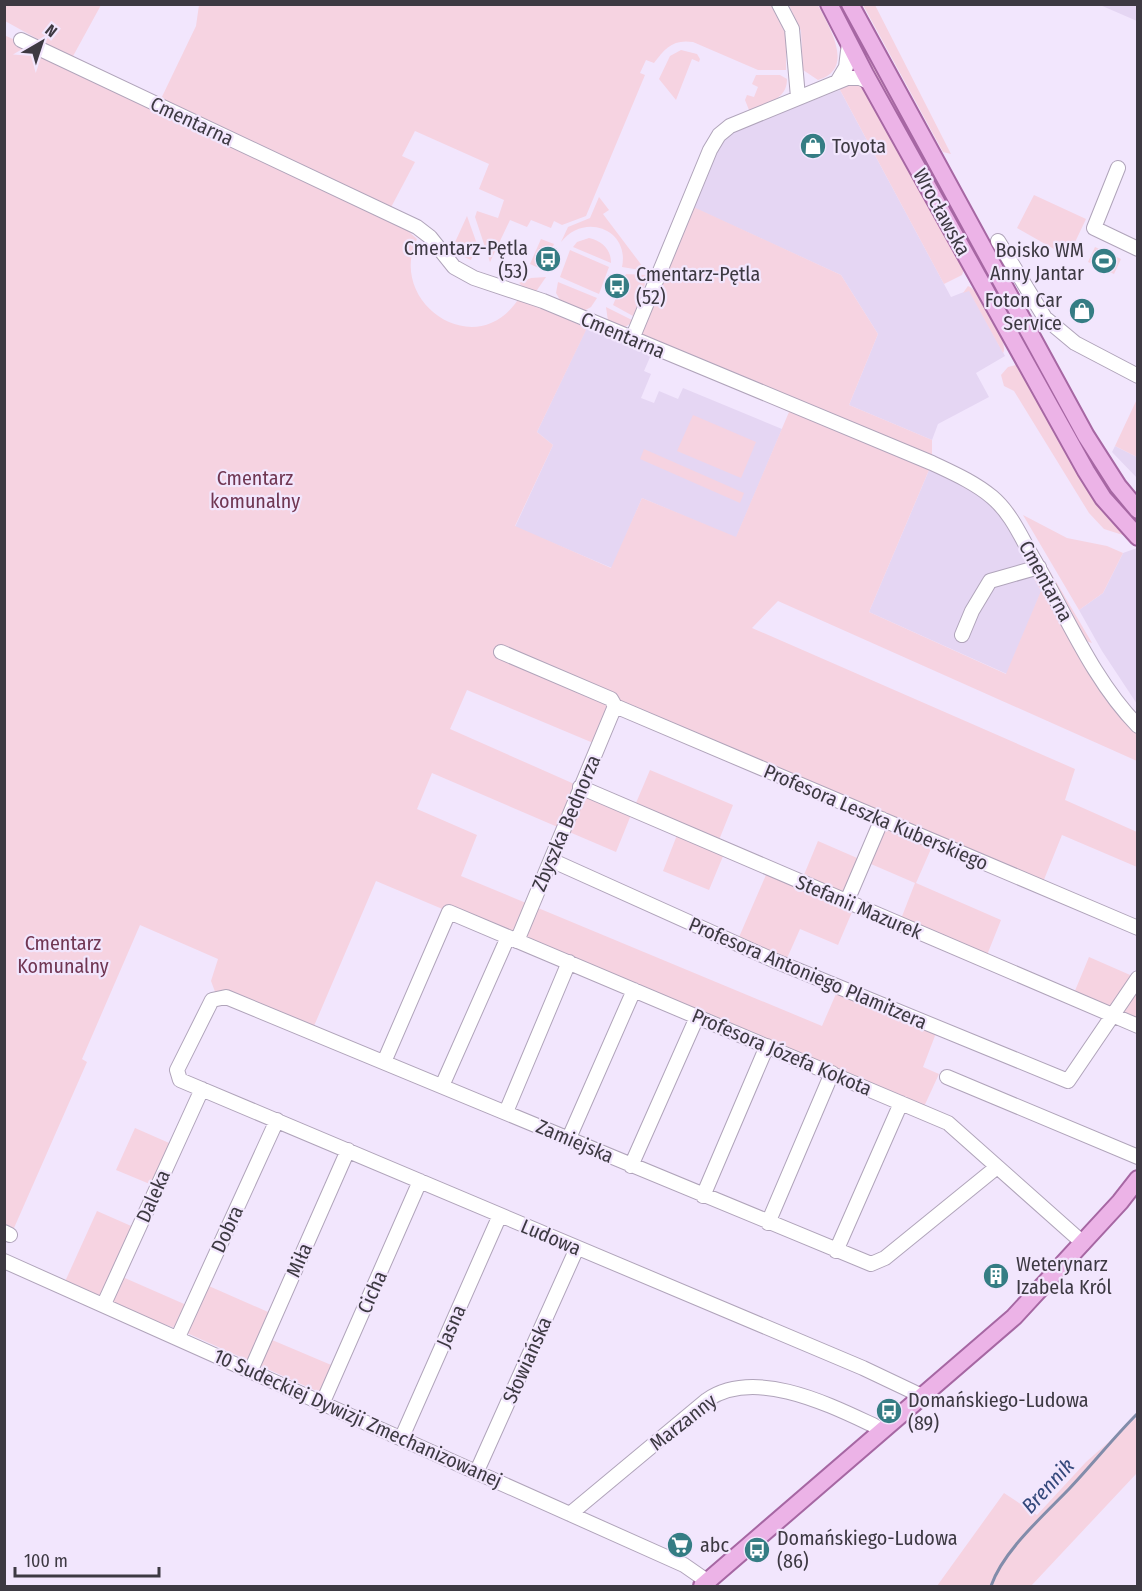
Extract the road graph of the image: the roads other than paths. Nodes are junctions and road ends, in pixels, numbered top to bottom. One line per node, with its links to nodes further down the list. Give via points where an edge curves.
1 (779, 4): 8 (street, via 792,29)
2 (830, 4): 5 (main road, Wrocławska)
3 (850, 4): 14 (main road, Wrocławska, via 1086,436)
4 (21, 40): 12 (street, Cmentarna, via 417,227 462,272)
5 (849, 43): 6 (street, via 846,67); 7 (main road, Wrocławska)
6 (837, 82): 7 (street, via 853,77); 8 (street)
7 (869, 82): 15 (main road, Wrocławska, via 1086,471 1103,498)
8 (798, 97): 12 (street, via 729,126 715,140)
9 (1118, 168): 11 (street, via 1094,228)
10 (998, 241): 13 (street, via 1045,318 1082,347)
11 (1137, 249)
12 (632, 339): 16 (street, Cmentarna, via 972,483 1005,510)
13 (1137, 376)
14 (1137, 510)
15 (1137, 537)
16 (1039, 567): 17 (street, via 990,581); 20 (street, Cmentarna, via 1106,685)
17 (962, 635)
18 (501, 652): 19 (street, Profesora Leszka Kuberskiego, via 612,699)
19 (615, 706): 21 (street, Zbyszka Bednorza); 22 (street, Profesora Leszka Kuberskiego)
20 (1137, 726)
21 (580, 787): 23 (street, Zbyszka Bednorza); 24 (street, Stefanii Mazurek)
22 (882, 819): 24 (street); 25 (street, Profesora Leszka Kuberskiego)
23 (551, 860): 26 (street, Zbyszka Bednorza); 30 (street, Profesora Antoniego Plamitzera, via 773,960 1068,1081)
24 (847, 901): 30 (street, Stefanii Mazurek)
25 (1137, 928)
26 (512, 939): 27 (street, Profesora Józefa Kokota); 34 (street, Profesora Józefa Kokota, via 449,912); 38 (street, Zbyszka Bednorza)
27 (569, 962): 29 (street, Profesora Józefa Kokota); 41 (street)
28 (1137, 978): 30 (street)
29 (634, 990): 31 (street, Profesora Józefa Kokota); 43 (street)
30 (1113, 1015): 32 (street, Stefanii Mazurek)
31 (697, 1017): 33 (street, Profesora Józefa Kokota); 46 (street)
32 (1137, 1026)
33 (766, 1046): 35 (street, Profesora Józefa Kokota); 50 (street)
34 (384, 1062): 37 (street, Zamiejska, via 218,997 212,1000 177,1070); 38 (street, Zamiejska)
35 (832, 1073): 40 (street, Profesora Józefa Kokota); 52 (street)
36 (947, 1077): 45 (street)
37 (180, 1080): 39 (street, Ludowa)
38 (442, 1086): 41 (street, Zamiejska)
39 (202, 1089): 42 (street, Ludowa); 57 (street, Daleka)
40 (901, 1103): 47 (street, Profesora Józefa Kokota, via 948,1123); 55 (street)
41 (506, 1112): 43 (street, Zamiejska)
42 (277, 1120): 44 (street, Ludowa); 58 (street, Dobra)
43 (568, 1138): 46 (street, Zamiejska)
44 (348, 1150): 49 (street, Ludowa); 59 (street, Miła)
45 (1137, 1157)
46 (631, 1166): 50 (street, Zamiejska)
47 (997, 1167): 53 (street, Profesora Józefa Kokota); 55 (street, Zamiejska, via 877,1263 865,1263)
48 (1137, 1179): 53 (main road)
49 (420, 1181): 51 (street, Ludowa); 61 (street, Cicha)
50 (703, 1196): 52 (street, Zamiejska)
51 (500, 1215): 54 (street, Ludowa); 63 (street, Jasna)
52 (768, 1223): 55 (street, Zamiejska)
53 (1083, 1243): 60 (main road, via 1020,1311)
54 (577, 1248): 60 (street, Ludowa); 64 (street, Słowiańska)
55 (836, 1251)
56 (4, 1261): 57 (street, 10 Sudeckiej Dywizji Zmechanizowanej)
57 (104, 1304): 58 (street, 10 Sudeckiej Dywizji Zmechanizowanej)
58 (178, 1337): 59 (street, 10 Sudeckiej Dywizji Zmechanizowanej)
59 (251, 1370): 61 (street, 10 Sudeckiej Dywizji Zmechanizowanej)
60 (922, 1396): 62 (main road)
61 (323, 1402): 63 (street, 10 Sudeckiej Dywizji Zmechanizowanej)
62 (881, 1431): 65 (street, Marzanny, via 807,1396 752,1388 724,1391 707,1400); 66 (main road)
63 (402, 1437): 64 (street, 10 Sudeckiej Dywizji Zmechanizowanej)
64 (477, 1471): 65 (street, 10 Sudeckiej Dywizji Zmechanizowanej)
65 (570, 1514): 66 (street, 10 Sudeckiej Dywizji Zmechanizowanej, via 688,1567)
66 (704, 1584)

